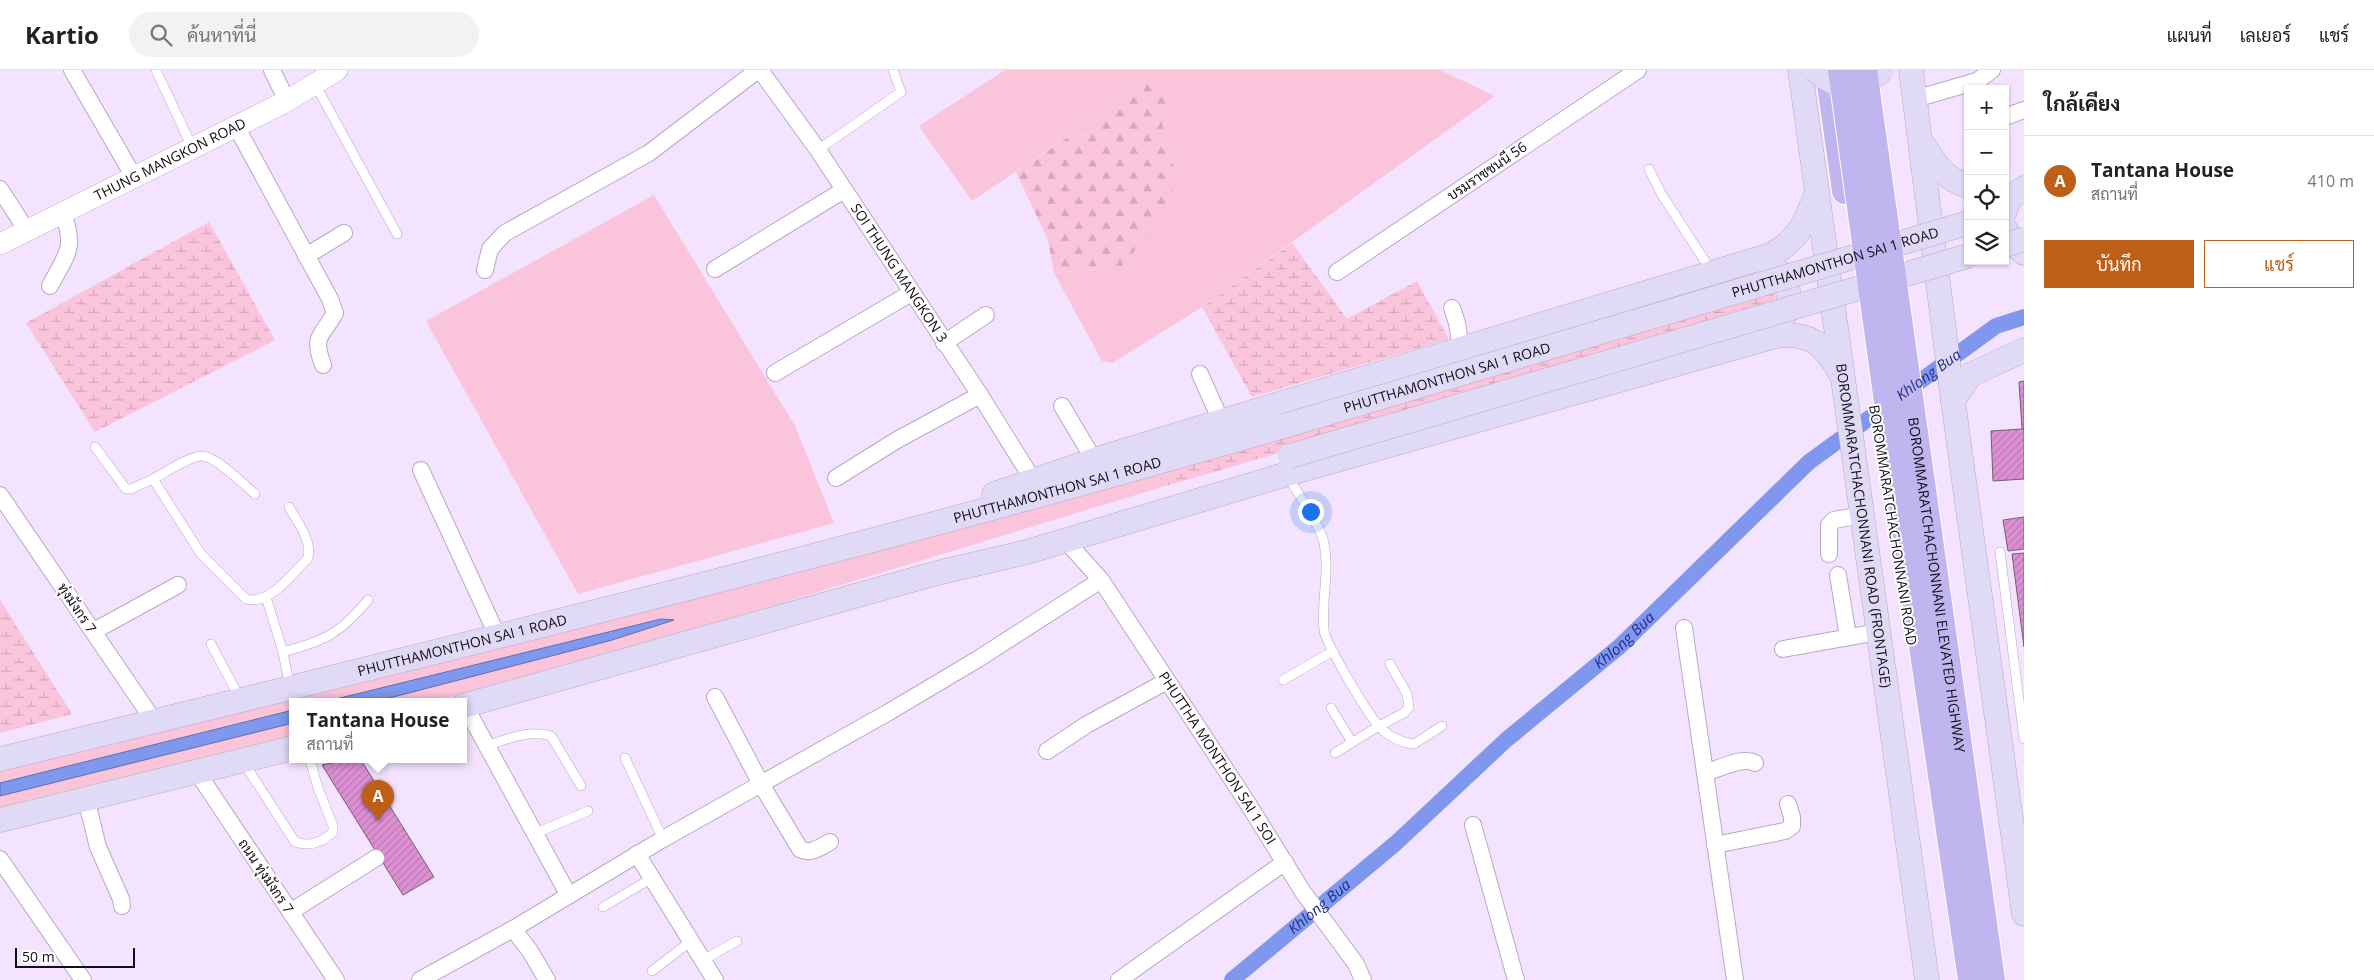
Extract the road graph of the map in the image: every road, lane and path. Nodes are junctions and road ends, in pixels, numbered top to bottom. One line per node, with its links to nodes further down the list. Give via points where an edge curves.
1 (72, 70): 29 (street)
2 (156, 70): 26 (lane)
3 (272, 70): 21 (street)
4 (337, 70): 17 (street, THUNG MANGKON ROAD)
5 (759, 70): 27 (street, SOI THUNG MANGKON 3); 52 (street, via 650,154 505,233 490,249)
6 (893, 70): 27 (lane, via 901,92)
7 (1638, 70): 54 (street, บรมราชชนนี 56)
8 (1800, 70): 35 (main road, BOROMMARATCHACHONNANI ROAD (FRONTAGE))
9 (1816, 70): 14 (main road, bridge, via 1834,82 1848,85 1874,78)
10 (1828, 70): 163 (main road, BOROMMARATCHACHONNANI ROAD)
11 (1841, 70): 141 (main road, BOROMMARATCHACHONNANI ELEVATED HIGHWAY, bridge, via 1904,527)
12 (1864, 70): 141 (main road, BOROMMARATCHACHONNANI ELEVATED HIGHWAY, bridge)
13 (1875, 70): 166 (main road)
14 (1882, 70)
15 (1911, 70): 20 (main road)
16 (1992, 70): 18 (street)
17 (315, 84): 21 (street, THUNG MANGKON ROAD); 43 (lane)
18 (1978, 85)
19 (1964, 88): 20 (street)
20 (1915, 99): 25 (main road)
21 (288, 101): 24 (street, THUNG MANGKON ROAD)
22 (2024, 110): 23 (street)
23 (2009, 116)
24 (236, 126): 26 (street, THUNG MANGKON ROAD); 49 (street)
25 (1920, 140): 30 (main road, via 1938,168); 68 (main road)
26 (192, 148): 29 (street, THUNG MANGKON ROAD)
27 (818, 150): 34 (street, SOI THUNG MANGKON 3)
28 (1650, 169): 53 (lane, via 1662,195)
29 (134, 177): 39 (street, THUNG MANGKON ROAD)
30 (1964, 184)
31 (2024, 186): 32 (main road); 36 (main road)
32 (2009, 188)
33 (0, 189): 41 (street)
34 (844, 190): 51 (street); 56 (street, SOI THUNG MANGKON 3)
35 (1817, 192): 53 (main road, PHUTTHAMONTHON SAI 1 ROAD, via 1802,227 1788,245); 66 (main road, BOROMMARATCHACHONNANI ROAD (FRONTAGE))
36 (2009, 199)
37 (2024, 206): 38 (main road)
38 (2009, 210)
39 (63, 213): 41 (street, THUNG MANGKON ROAD); 55 (street, via 70,240 68,251)
40 (1964, 224): 82 (main road, PHUTTHAMONTHON SAI 1 ROAD, bridge, via 1043,496)
41 (27, 231): 45 (street, THUNG MANGKON ROAD)
42 (344, 233): 49 (street)
43 (397, 234)
44 (2009, 236): 48 (main road)
45 (2, 239)
46 (2024, 239): 47 (main road, bridge)
47 (2009, 244)
48 (2024, 253)
49 (306, 256): 63 (street, via 335,313 316,347)
50 (1964, 257): 73 (main road, bridge)
51 (715, 269)
52 (485, 270)
53 (1721, 270): 60 (main road, via 1754,262 1771,265 1785,280 1789,296 1786,312); 61 (main road, PHUTTHAMONTHON SAI 1 ROAD)
54 (1337, 272)
55 (50, 286)
56 (911, 293): 59 (street, SOI THUNG MANGKON 3); 64 (street)
57 (1452, 308): 61 (street, via 1458,322)
58 (986, 315): 59 (street)
59 (944, 343): 67 (street, SOI THUNG MANGKON 3)
60 (1749, 343): 66 (main road, via 1790,335 1812,340 1831,355); 73 (main road)
61 (1461, 349): 70 (main road, PHUTTHAMONTHON SAI 1 ROAD)
62 (2024, 350): 68 (main road, via 1970,375)
63 (323, 364)
64 (775, 373)
65 (1200, 374): 70 (street)
66 (1842, 374): 81 (main road, BOROMMARATCHACHONNANI ROAD (FRONTAGE))
67 (980, 395): 75 (street); 77 (street, SOI THUNG MANGKON 3)
68 (1953, 401): 144 (main road)
69 (1062, 406): 72 (street)
70 (1221, 421): 72 (main road, PHUTTHAMONTHON SAI 1 ROAD)
71 (95, 447): 76 (lane, via 126,489)
72 (1094, 460): 77 (main road, PHUTTHAMONTHON SAI 1 ROAD)
73 (1288, 465): 83 (main road); 86 (main road, via 1040,534); 99 (lane, via 1324,540 1328,568 1324,632)
74 (421, 470): 95 (street)
75 (836, 478)
76 (153, 479): 78 (lane, via 202,456 212,459); 90 (lane, via 201,554 233,588 246,599 255,601)
77 (1033, 480): 82 (main road, PHUTTHAMONTHON SAI 1 ROAD, via 978,500)
78 (255, 494)
79 (0, 496): 93 (street, ทุ่งมังกร 7)
80 (289, 507): 90 (lane, via 308,541 308,558)
81 (1862, 515): 85 (street, via 1834,520 1829,525); 94 (main road, BOROMMARATCHACHONNANI ROAD (FRONTAGE))
82 (924, 525): 95 (main road, PHUTTHAMONTHON SAI 1 ROAD)
83 (1066, 541): 86 (main road); 88 (street, PHUTTHA MONTHON SAI 1 SOI)
84 (2000, 552): 113 (lane)
85 (1829, 554)
86 (937, 573): 107 (main road)
87 (1838, 575): 96 (street)
88 (1101, 580): 103 (street, PHUTTHA MONTHON SAI 1 SOI); 126 (street, via 978,660)
89 (178, 586): 93 (street)
90 (266, 597): 100 (lane)
91 (368, 600): 100 (lane, via 335,634)
92 (1684, 628): 125 (street)
93 (94, 632): 110 (street, ทุ่งมังกร 7)
94 (1878, 632): 96 (street); 162 (main road, BOROMMARATCHACHONNANI ROAD (FRONTAGE))
95 (498, 637): 104 (main road, PHUTTHAMONTHON SAI 1 ROAD)
96 (1848, 637): 98 (street)
97 (211, 644): 106 (lane)
98 (1783, 649)
99 (1333, 651): 102 (lane); 111 (lane)
100 (283, 652): 104 (lane)
101 (1390, 664): 111 (lane, via 1407,694 1409,707 1404,713)
102 (1283, 680)
103 (1168, 681): 117 (street, via 1086,725); 140 (street, PHUTTHA MONTHON SAI 1 SOI)
104 (290, 688): 106 (main road, PHUTTHAMONTHON SAI 1 ROAD)
105 (715, 697): 126 (street)
106 (241, 700): 110 (main road, PHUTTHAMONTHON SAI 1 ROAD)
107 (467, 705)
108 (1331, 708): 114 (lane)
109 (467, 711): 115 (street)
110 (154, 721): 120 (main road, PHUTTHAMONTHON SAI 1 ROAD)
111 (1378, 726): 112 (lane, via 1399,742 1414,744); 114 (lane)
112 (1442, 726)
113 (2024, 738)
114 (1352, 742): 118 (lane)
115 (488, 744): 127 (lane, via 529,733 551,736); 133 (street)
116 (289, 749): 121 (main road)
117 (1047, 751)
118 (1335, 753)
119 (625, 758): 134 (lane)
120 (0, 759)
121 (242, 760): 122 (lane, via 295,842 311,845 328,837 333,826); 124 (main road)
122 (311, 763)
123 (1755, 763): 125 (street, via 1738,763)
124 (197, 772): 128 (main road); 147 (street, ถนน ทุ่งมังกร 7)
125 (1705, 773): 136 (street)
126 (761, 784): 134 (street); 135 (street, via 800,849 812,852)
127 (581, 786)
128 (86, 798): 131 (main road); 145 (street, via 98,847)
129 (1788, 804): 136 (street, via 1792,826 1785,831)
130 (588, 810): 133 (lane)
131 (0, 820)
132 (1473, 825): 160 (street)
133 (534, 834): 143 (street)
134 (663, 838): 137 (street)
135 (830, 842)
136 (1715, 845): 161 (street)
137 (637, 854): 142 (street); 143 (street)
138 (376, 858): 147 (street)
139 (0, 859): 153 (street)
140 (1285, 862): 158 (street); 159 (street, PHUTTHA MONTHON SAI 1 SOI, via 1356,964)
141 (1967, 869): 163 (main road, bridge); 164 (main road, BOROMMARATCHACHONNANI ELEVATED HIGHWAY, bridge); 165 (main road, BOROMMARATCHACHONNANI ELEVATED HIGHWAY, bridge); 166 (main road, bridge)
142 (652, 878): 146 (lane); 149 (street)
143 (568, 894): 148 (street)
144 (2023, 903)
145 (122, 906)
146 (603, 907)
147 (290, 912): 154 (street, ถนน ทุ่งมังกร 7)
148 (513, 929): 155 (street); 156 (street)
149 (691, 940): 151 (street); 152 (lane)
150 (737, 941): 151 (lane)
151 (703, 960): 157 (street)
152 (652, 971)
153 (83, 980)
154 (336, 980)
155 (420, 980)
156 (547, 980)
157 (715, 980)
158 (1119, 980)
159 (1363, 980)
160 (1516, 980)
161 (1735, 980)
162 (1927, 980)
163 (1961, 980)
164 (1971, 980)
165 (1992, 980)
166 (2001, 980)

